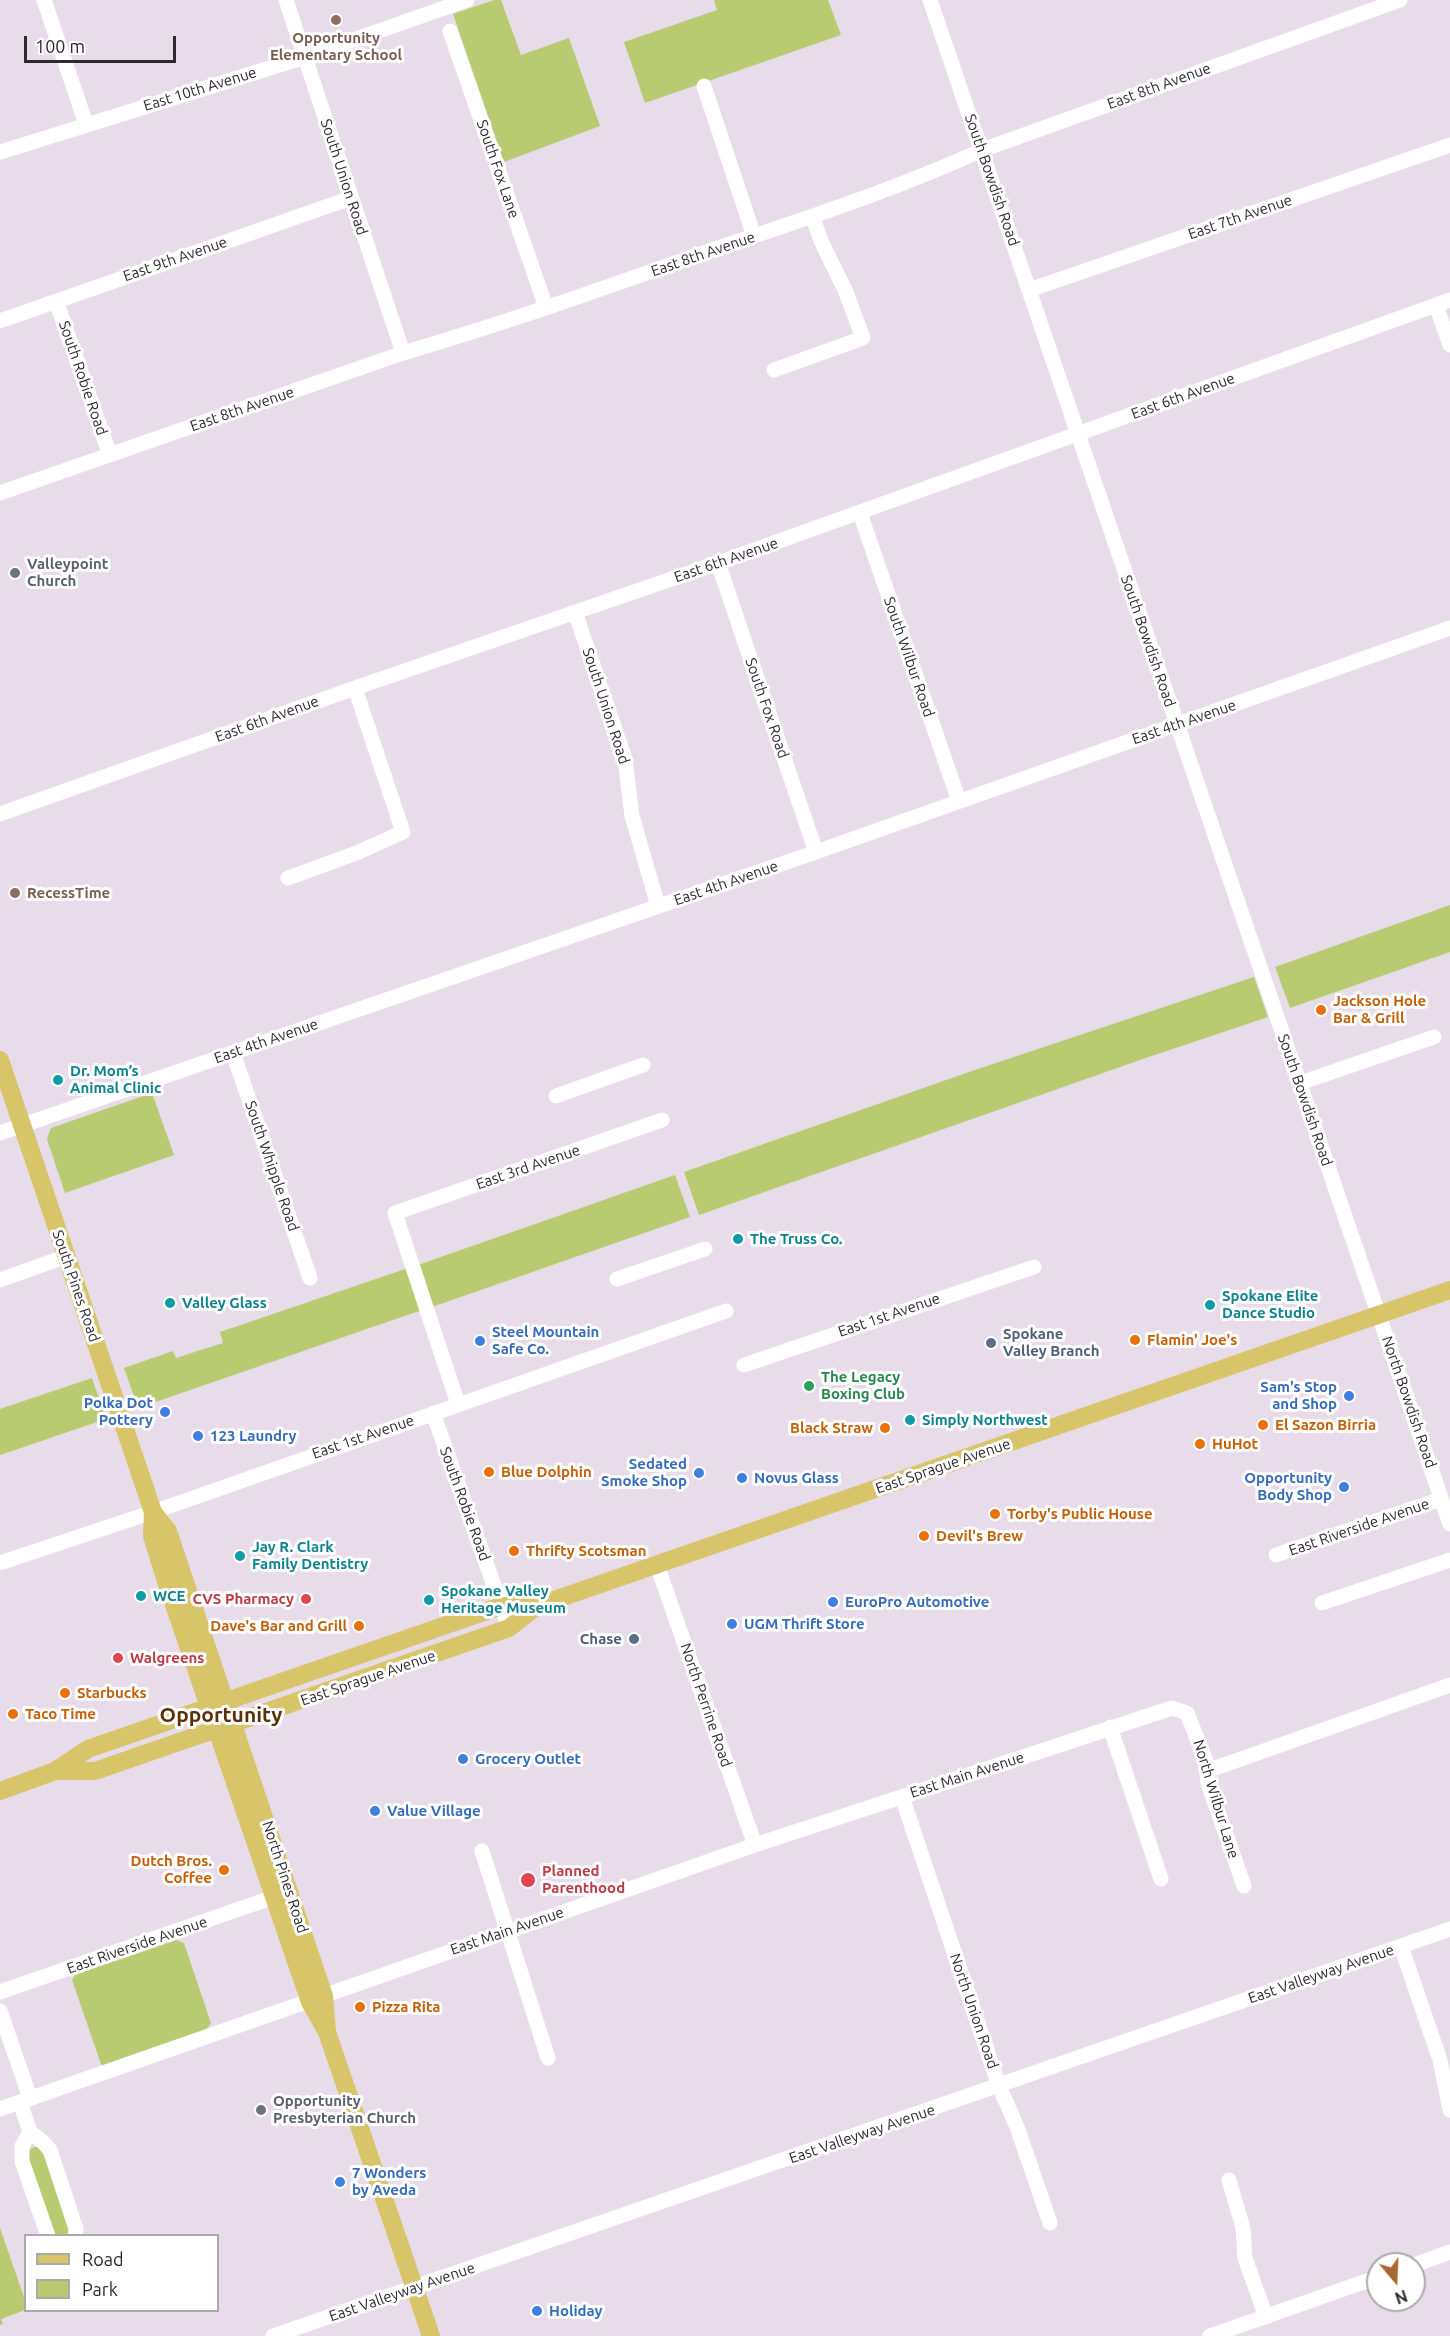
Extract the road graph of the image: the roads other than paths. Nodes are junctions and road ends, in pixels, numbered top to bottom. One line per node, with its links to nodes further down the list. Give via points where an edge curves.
1 (44, 0): 9 (street)
2 (286, 0): 7 (street, South Union Road)
3 (467, 0): 7 (street, East 10th Avenue)
4 (930, 0): 11 (street, South Bowdish Road)
5 (1400, 0): 11 (street, East 8th Avenue)
6 (450, 31): 19 (street, South Fox Lane)
7 (306, 57): 9 (street, East 10th Avenue); 13 (street, South Union Road)
8 (704, 86): 15 (street)
9 (86, 124): 12 (street, East 10th Avenue)
10 (1450, 145): 16 (street, East 7th Avenue)
11 (982, 150): 14 (street, East 8th Avenue); 16 (street, South Bowdish Road)
12 (0, 152)
13 (351, 198): 17 (street, East 9th Avenue); 22 (street, South Union Road)
14 (812, 216): 15 (street, East 8th Avenue); 23 (street, via 863,338)
15 (754, 236): 19 (street, East 8th Avenue)
16 (1029, 290): 24 (street, South Bowdish Road)
17 (56, 301): 20 (street, East 9th Avenue); 25 (street, South Robie Road)
18 (1443, 303): 21 (street); 24 (street, East 6th Avenue)
19 (546, 307): 22 (street, East 8th Avenue)
20 (0, 321)
21 (1450, 345)
22 (403, 353): 25 (street, East 8th Avenue)
23 (774, 370)
24 (1078, 434): 27 (street, East 6th Avenue); 32 (street, South Bowdish Road)
25 (110, 455): 26 (street, East 8th Avenue)
26 (0, 493)
27 (860, 513): 28 (street, East 6th Avenue); 33 (street, South Wilbur Road)
28 (718, 563): 29 (street, East 6th Avenue); 35 (street, South Fox Road)
29 (575, 612): 31 (street, East 6th Avenue); 37 (street, South Union Road, via 625,759 632,816)
30 (1450, 628): 32 (street, East 4th Avenue)
31 (355, 688): 34 (street, East 6th Avenue); 36 (street, via 402,832)
32 (1176, 725): 33 (street, East 4th Avenue); 42 (street, South Bowdish Road)
33 (959, 801): 35 (street, East 4th Avenue)
34 (0, 814)
35 (816, 852): 37 (street, East 4th Avenue)
36 (288, 878)
37 (658, 906): 39 (street, East 4th Avenue)
38 (1434, 1037): 42 (street)
39 (233, 1053): 45 (street, East 4th Avenue); 50 (street, South Whipple Road)
40 (0, 1060): 45 (main road, South Pines Road)
41 (643, 1065): 43 (street)
42 (1300, 1083): 55 (street, South Bowdish Road)
43 (556, 1096)
44 (662, 1120): 57 (street, East 3rd Avenue, via 395,1214)
45 (22, 1125): 46 (street, East 4th Avenue); 48 (main road, South Pines Road)
46 (0, 1133)
47 (705, 1249): 51 (street)
48 (67, 1256): 52 (street); 60 (main road, South Pines Road)
49 (1034, 1267): 56 (street, East 1st Avenue)
50 (310, 1278)
51 (616, 1279)
52 (0, 1280)
53 (1450, 1290): 55 (main road, East Sprague Avenue)
54 (726, 1311): 57 (street, East 1st Avenue)
55 (1380, 1314): 59 (street, North Bowdish Road); 65 (main road, East Sprague Avenue)
56 (744, 1365)
57 (458, 1404): 58 (street, East 1st Avenue)
58 (433, 1413): 60 (street, East 1st Avenue); 67 (street, South Robie Road)
59 (1442, 1499): 61 (street, North Bowdish Road); 62 (street, East Riverside Avenue)
60 (153, 1512): 64 (street, East 1st Avenue); 71 (main road, South Pines Road, via 168,1531)
61 (1450, 1524)
62 (1276, 1556)
63 (1450, 1560): 66 (street)
64 (0, 1563)
65 (657, 1564): 68 (main road, East Sprague Avenue); 79 (street, North Perrine Road)
66 (1322, 1603)
67 (501, 1606): 68 (main road, East Sprague Avenue); 69 (street, South Robie Road); 71 (main road, East Sprague Avenue)
68 (537, 1606): 69 (main road, East Sprague Avenue)
69 (509, 1628): 73 (main road, East Sprague Avenue)
70 (1450, 1685): 75 (street)
71 (217, 1704): 73 (main road, South Pines Road); 76 (main road, East Sprague Avenue, via 88,1749)
72 (1187, 1713): 74 (street, East Main Avenue, via 1172,1708); 75 (street, North Wilbur Lane)
73 (225, 1727): 76 (main road, East Sprague Avenue, via 95,1771); 83 (main road, North Pines Road); 88 (main road, North Pines Road)
74 (1110, 1728): 78 (street, East Main Avenue); 81 (street)
75 (1208, 1771): 82 (street, North Wilbur Lane, via 1208,1783)
76 (55, 1772): 77 (main road, East Sprague Avenue)
77 (0, 1791)
78 (902, 1797): 79 (street, East Main Avenue); 91 (street, North Union Road)
79 (755, 1845): 85 (street, East Main Avenue)
80 (482, 1851): 85 (street)
81 (1161, 1879)
82 (1244, 1886)
83 (274, 1897): 87 (street, East Riverside Avenue); 88 (main road, North Pines Road)
84 (1450, 1929): 86 (street, East Valleyway Avenue)
85 (508, 1931): 88 (street, East Main Avenue); 90 (street)
86 (1401, 1946): 91 (street, East Valleyway Avenue); 94 (street, via 1440,2060)
87 (0, 1992)
88 (317, 1999): 92 (street, East Main Avenue); 103 (main road, North Pines Road)
89 (0, 2011): 92 (street)
90 (548, 2058)
91 (999, 2086): 97 (street, North Union Road); 103 (street, East Valleyway Avenue)
92 (25, 2100): 93 (street, East Main Avenue); 95 (street)
93 (0, 2109)
94 (1450, 2110)
95 (30, 2132): 98 (street, via 22,2146 22,2161); 99 (street, via 50,2150)
96 (1229, 2180): 104 (street, via 1243,2228 1245,2259)
97 (1050, 2223)
98 (48, 2234)
99 (75, 2234)
100 (1450, 2252): 101 (street)
101 (1426, 2261)
102 (1366, 2281): 104 (street)
103 (414, 2288): 105 (street, East Valleyway Avenue); 106 (main road, North Pines Road)
104 (1266, 2317): 107 (street)
105 (273, 2336)
106 (430, 2336)
107 (1210, 2336)

